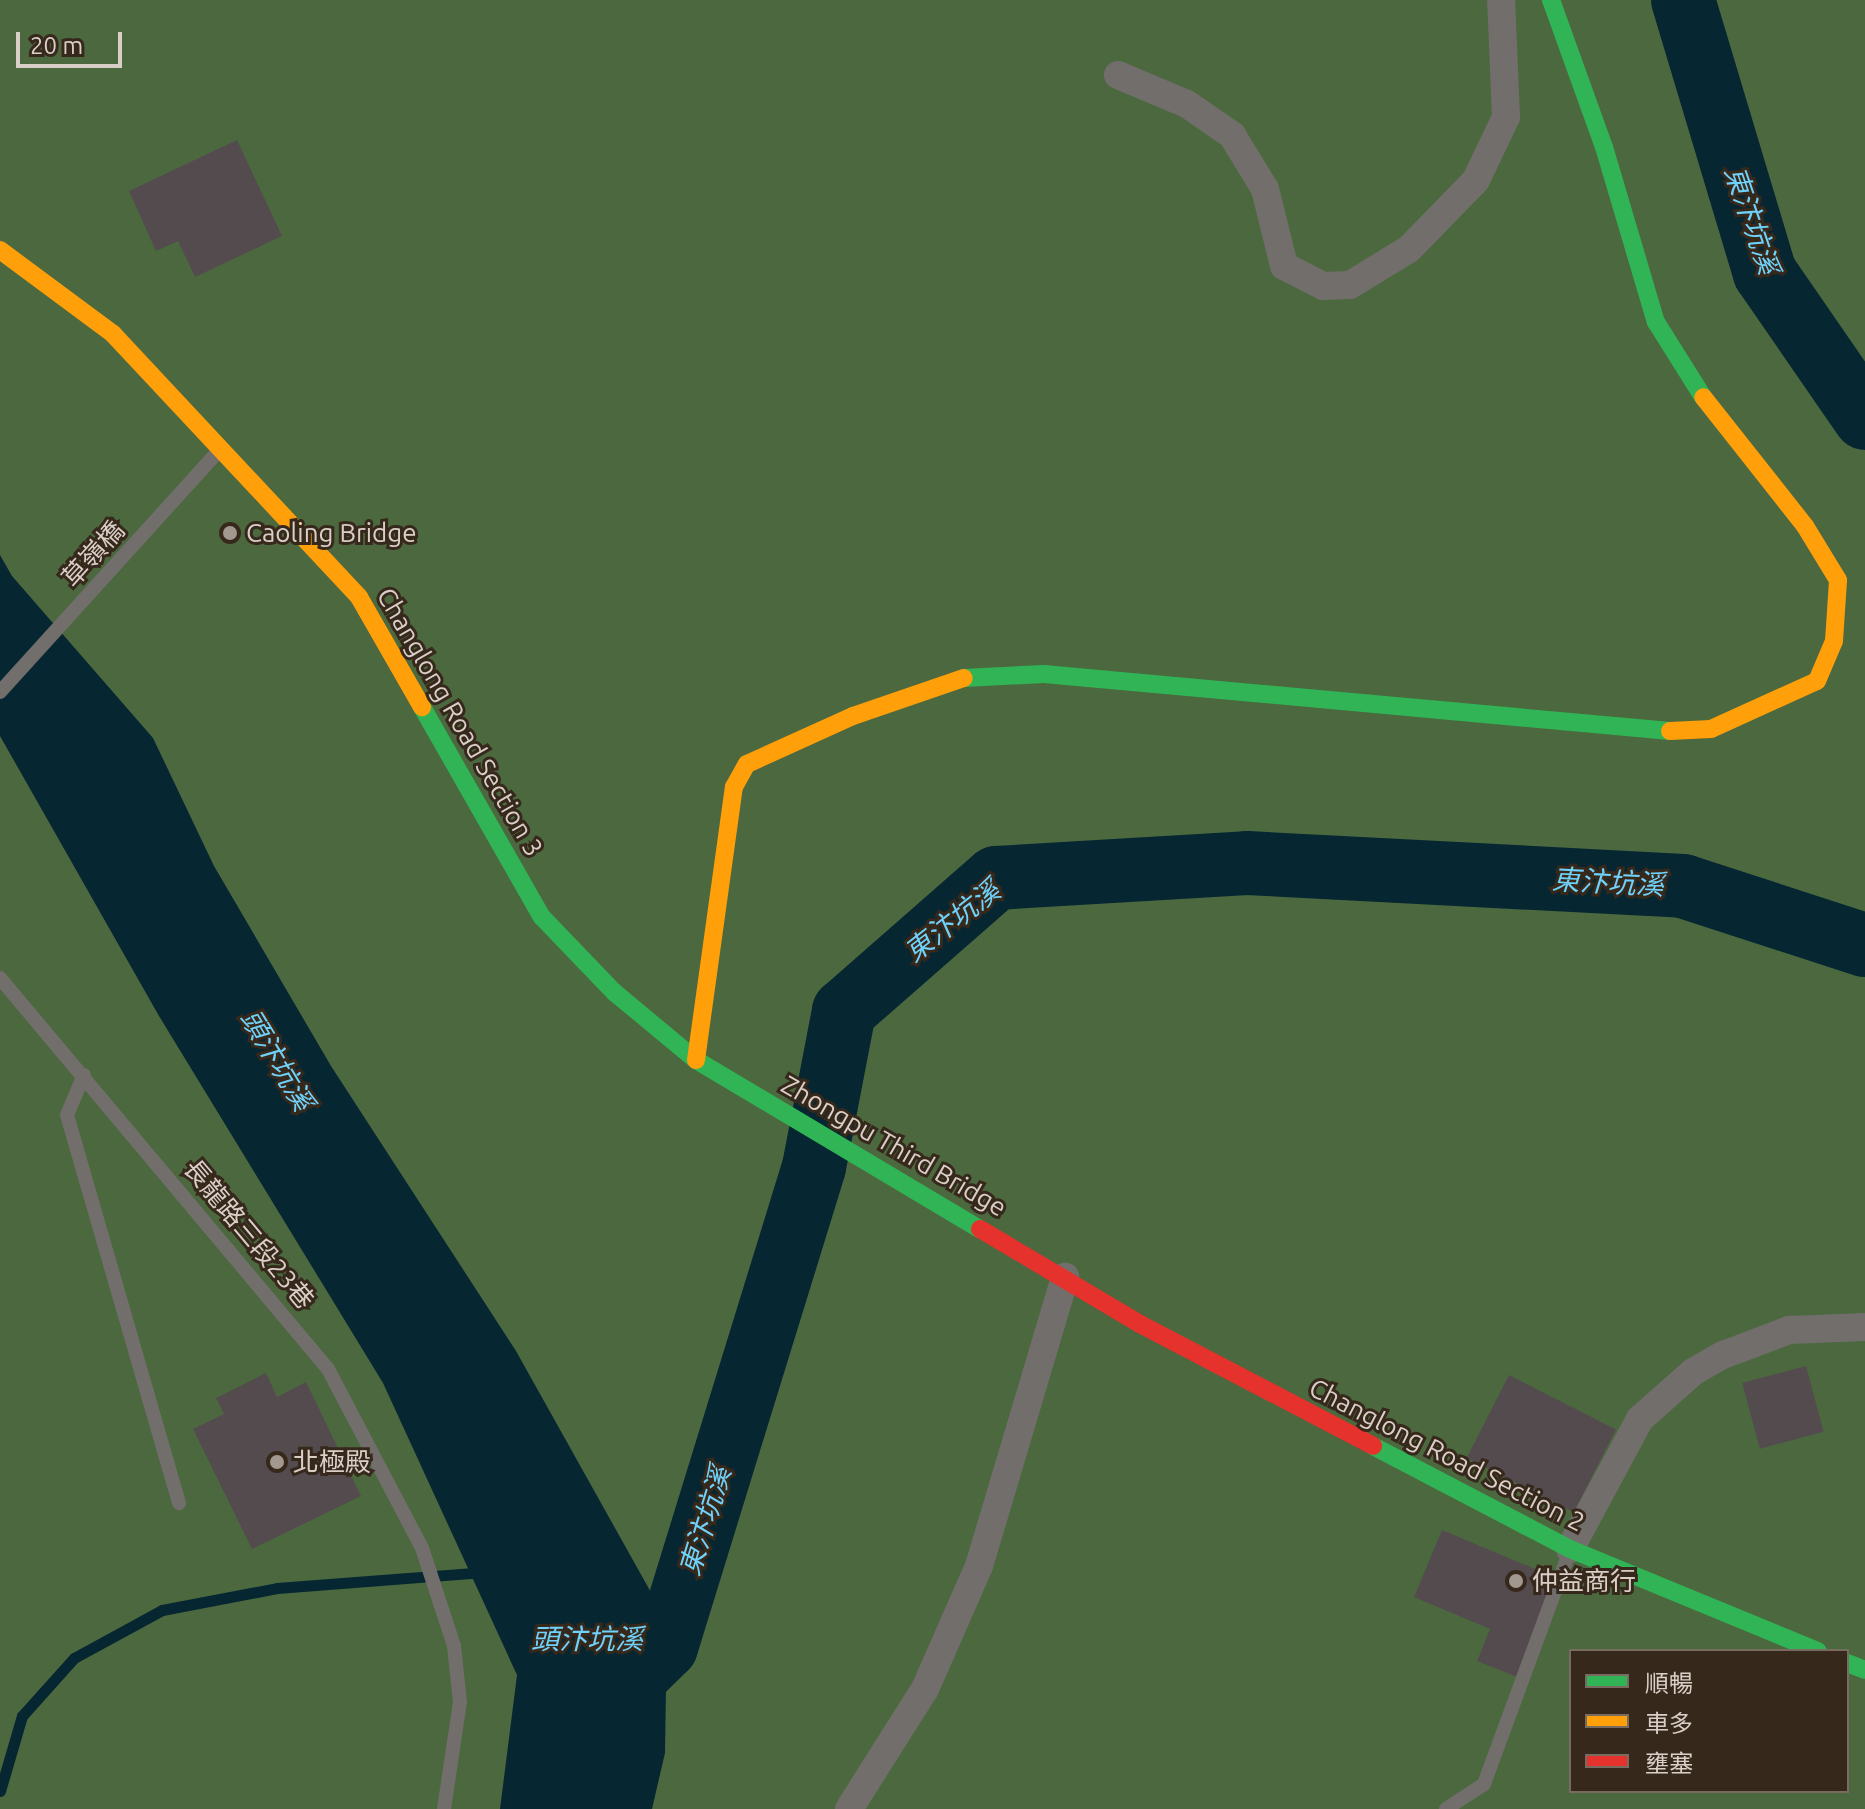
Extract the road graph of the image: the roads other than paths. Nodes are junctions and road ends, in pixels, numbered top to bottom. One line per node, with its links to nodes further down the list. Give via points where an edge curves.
1 (1501, 0): 3 (street, via 1506,117 1476,180 1409,249 1350,285 1323,286 1284,266 1265,189 1232,135 1187,104)
2 (1551, 0): 8 (main road, via 1604,147 1656,322 1694,386 1805,526 1838,580 1834,641 1817,681 1711,729 1659,731 1044,674 965,678 853,716 747,764 734,787)
3 (1118, 75)
4 (0, 250): 5 (main road, Changlong Road Section 3, via 113,334)
5 (221, 449): 6 (lane, 草嶺橋); 8 (main road, Changlong Road Section 3, via 359,597 542,917 614,992)
6 (0, 692)
7 (0, 978): 9 (lane, 長龍路三段23巷)
8 (696, 1060): 10 (main road, Zhongpu Third Bridge)
9 (84, 1075): 12 (lane, via 67,1115); 15 (lane, 長龍路三段23巷, via 328,1369 422,1548 454,1646 460,1702)
10 (1065, 1277): 13 (main road, Changlong Road Section 2, via 1140,1324); 16 (street, via 979,1566 925,1689)
11 (1865, 1327): 13 (street, via 1789,1330 1693,1372 1640,1419)
12 (179, 1503)
13 (1570, 1549): 14 (main road, Changlong Road Section 2); 17 (lane, via 1484,1784)
14 (1813, 1649)
15 (444, 1809)
16 (849, 1809)
17 (1446, 1809)

